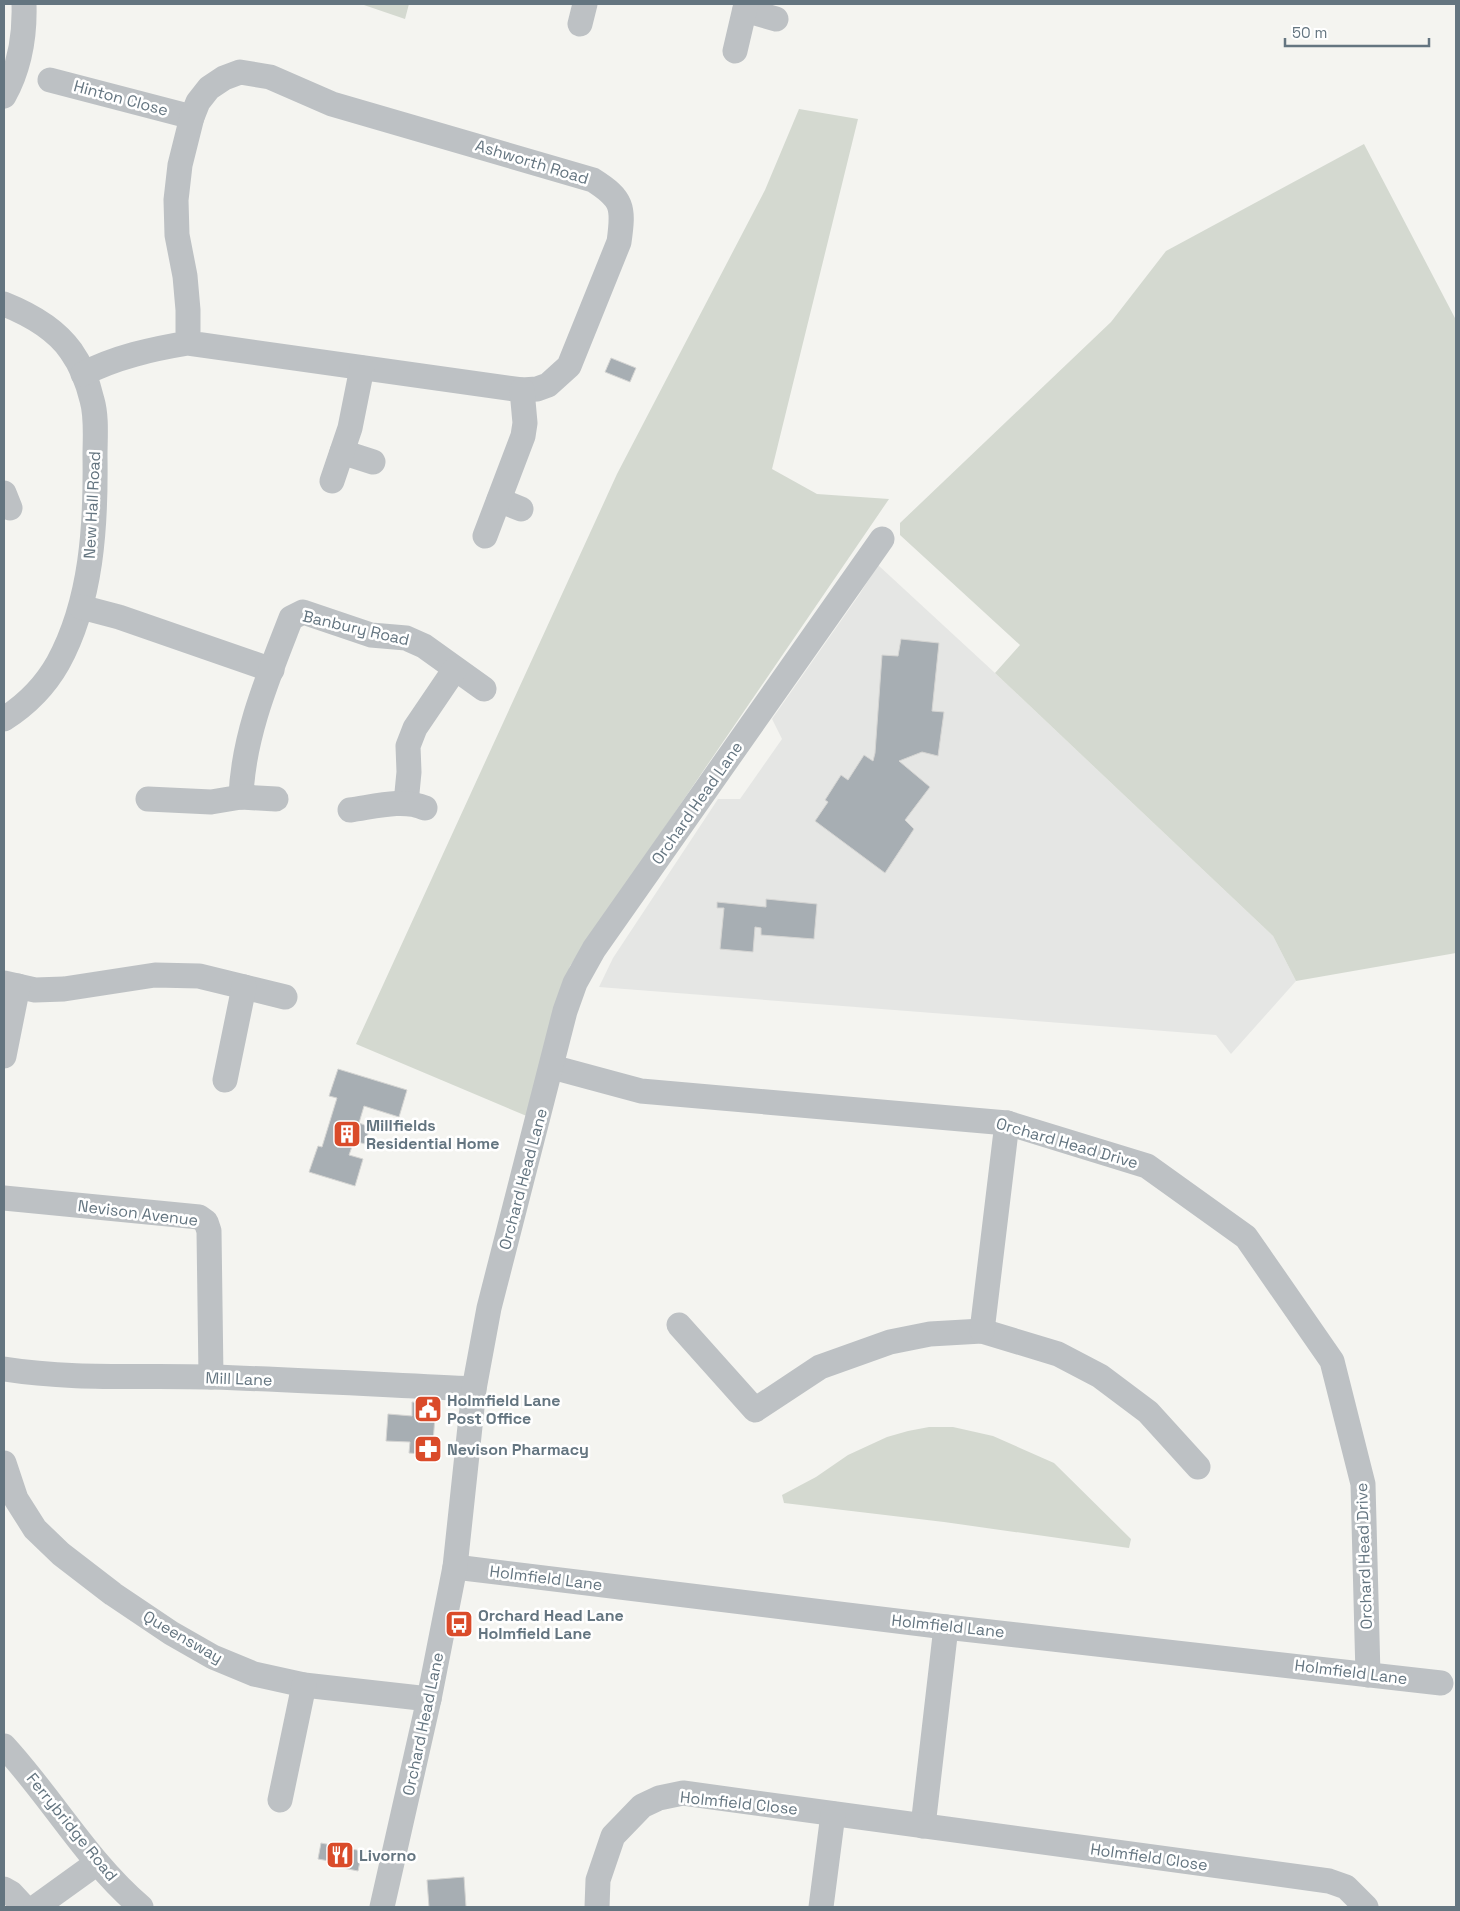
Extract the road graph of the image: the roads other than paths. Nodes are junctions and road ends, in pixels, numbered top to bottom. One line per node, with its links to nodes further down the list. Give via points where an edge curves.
1 (24, 4): 6 (street, via 21,50 13,79)
2 (746, 7): 3 (street); 4 (street)
3 (776, 19)
4 (735, 51)
5 (50, 80): 7 (street, Hinton Close)
6 (4, 96)
7 (192, 116): 9 (street, Ashworth Road, via 180,165 176,200 177,235 188,310); 12 (street, Ashworth Road, via 209,88 224,78 240,72 256,74 332,104 593,180 615,196 622,223 619,242 569,366 548,385)
8 (4, 304): 11 (street, New Hall Road, via 50,328 70,350)
9 (188, 343): 10 (street, Ashworth Road); 11 (street, Ashworth Road, via 104,363)
10 (362, 368): 12 (street, Ashworth Road); 13 (street)
11 (83, 374): 18 (street, New Hall Road, via 93,400 96,470 91,548)
12 (522, 390): 16 (street, via 523,436 510,504)
13 (342, 452): 14 (street); 15 (street)
14 (373, 462)
15 (332, 481)
16 (485, 536)
17 (882, 539): 31 (street, Orchard Head Lane, via 594,949 565,1011)
18 (81, 607): 20 (street); 22 (street, New Hall Road, via 71,636 45,683)
19 (455, 669): 20 (street, Banbury Road, via 424,646 406,638 371,635 303,612 292,618); 21 (street, Banbury Road); 26 (street, via 415,728 408,746 415,806)
20 (272, 670): 23 (street, Banbury Road, via 244,757)
21 (484, 689)
22 (4, 719)
23 (241, 797): 24 (street, via 211,802); 25 (street)
24 (148, 799)
25 (276, 799)
26 (350, 810)
27 (11, 984): 28 (street, via 35,990 64,989 155,975 199,976); 30 (street)
28 (244, 987): 29 (street); 32 (street)
29 (285, 997)
30 (4, 1056)
31 (552, 1067): 33 (street, Orchard Head Drive, via 641,1091); 39 (street, Orchard Head Lane, via 489,1308)
32 (225, 1080)
33 (1007, 1123): 36 (street); 44 (street, Orchard Head Drive, via 1147,1166 1246,1237 1332,1361 1363,1484)
34 (4, 1198): 38 (street, Nevison Avenue, via 199,1217 206,1222 210,1232)
35 (679, 1325): 36 (street, via 755,1410 820,1367 890,1342 930,1334)
36 (982, 1331): 41 (street, via 1058,1354 1100,1376 1148,1412)
37 (4, 1369): 38 (street, Mill Lane, via 80,1376)
38 (211, 1377): 39 (street, Mill Lane)
39 (474, 1389): 42 (street, Orchard Head Lane)
40 (4, 1464): 46 (street, Queensway, via 16,1499 35,1529 61,1554 113,1594 213,1657 254,1674)
41 (1198, 1467)
42 (455, 1567): 43 (street, Holmfield Lane); 47 (street, Orchard Head Lane)
43 (946, 1627): 44 (street, Holmfield Lane); 51 (street)
44 (1368, 1674): 45 (street, Holmfield Lane)
45 (1441, 1683)
46 (304, 1685): 47 (street, Queensway); 49 (street)
47 (429, 1699): 57 (street, Orchard Head Lane)
48 (4, 1746): 52 (street, Ferrybridge Road)
49 (280, 1800)
50 (833, 1814): 51 (street, Holmfield Close); 58 (street, Holmfield Close, via 683,1793 659,1798 642,1806 613,1836 598,1880); 59 (street)
51 (923, 1826): 60 (street, Holmfield Close, via 1330,1881 1346,1887)
52 (97, 1863): 55 (street); 56 (street, Ferrybridge Road)
53 (4, 1889): 54 (street)
54 (24, 1907)
55 (36, 1907)
56 (141, 1907)
57 (382, 1907)
58 (597, 1907)
59 (820, 1907)
60 (1366, 1907)

